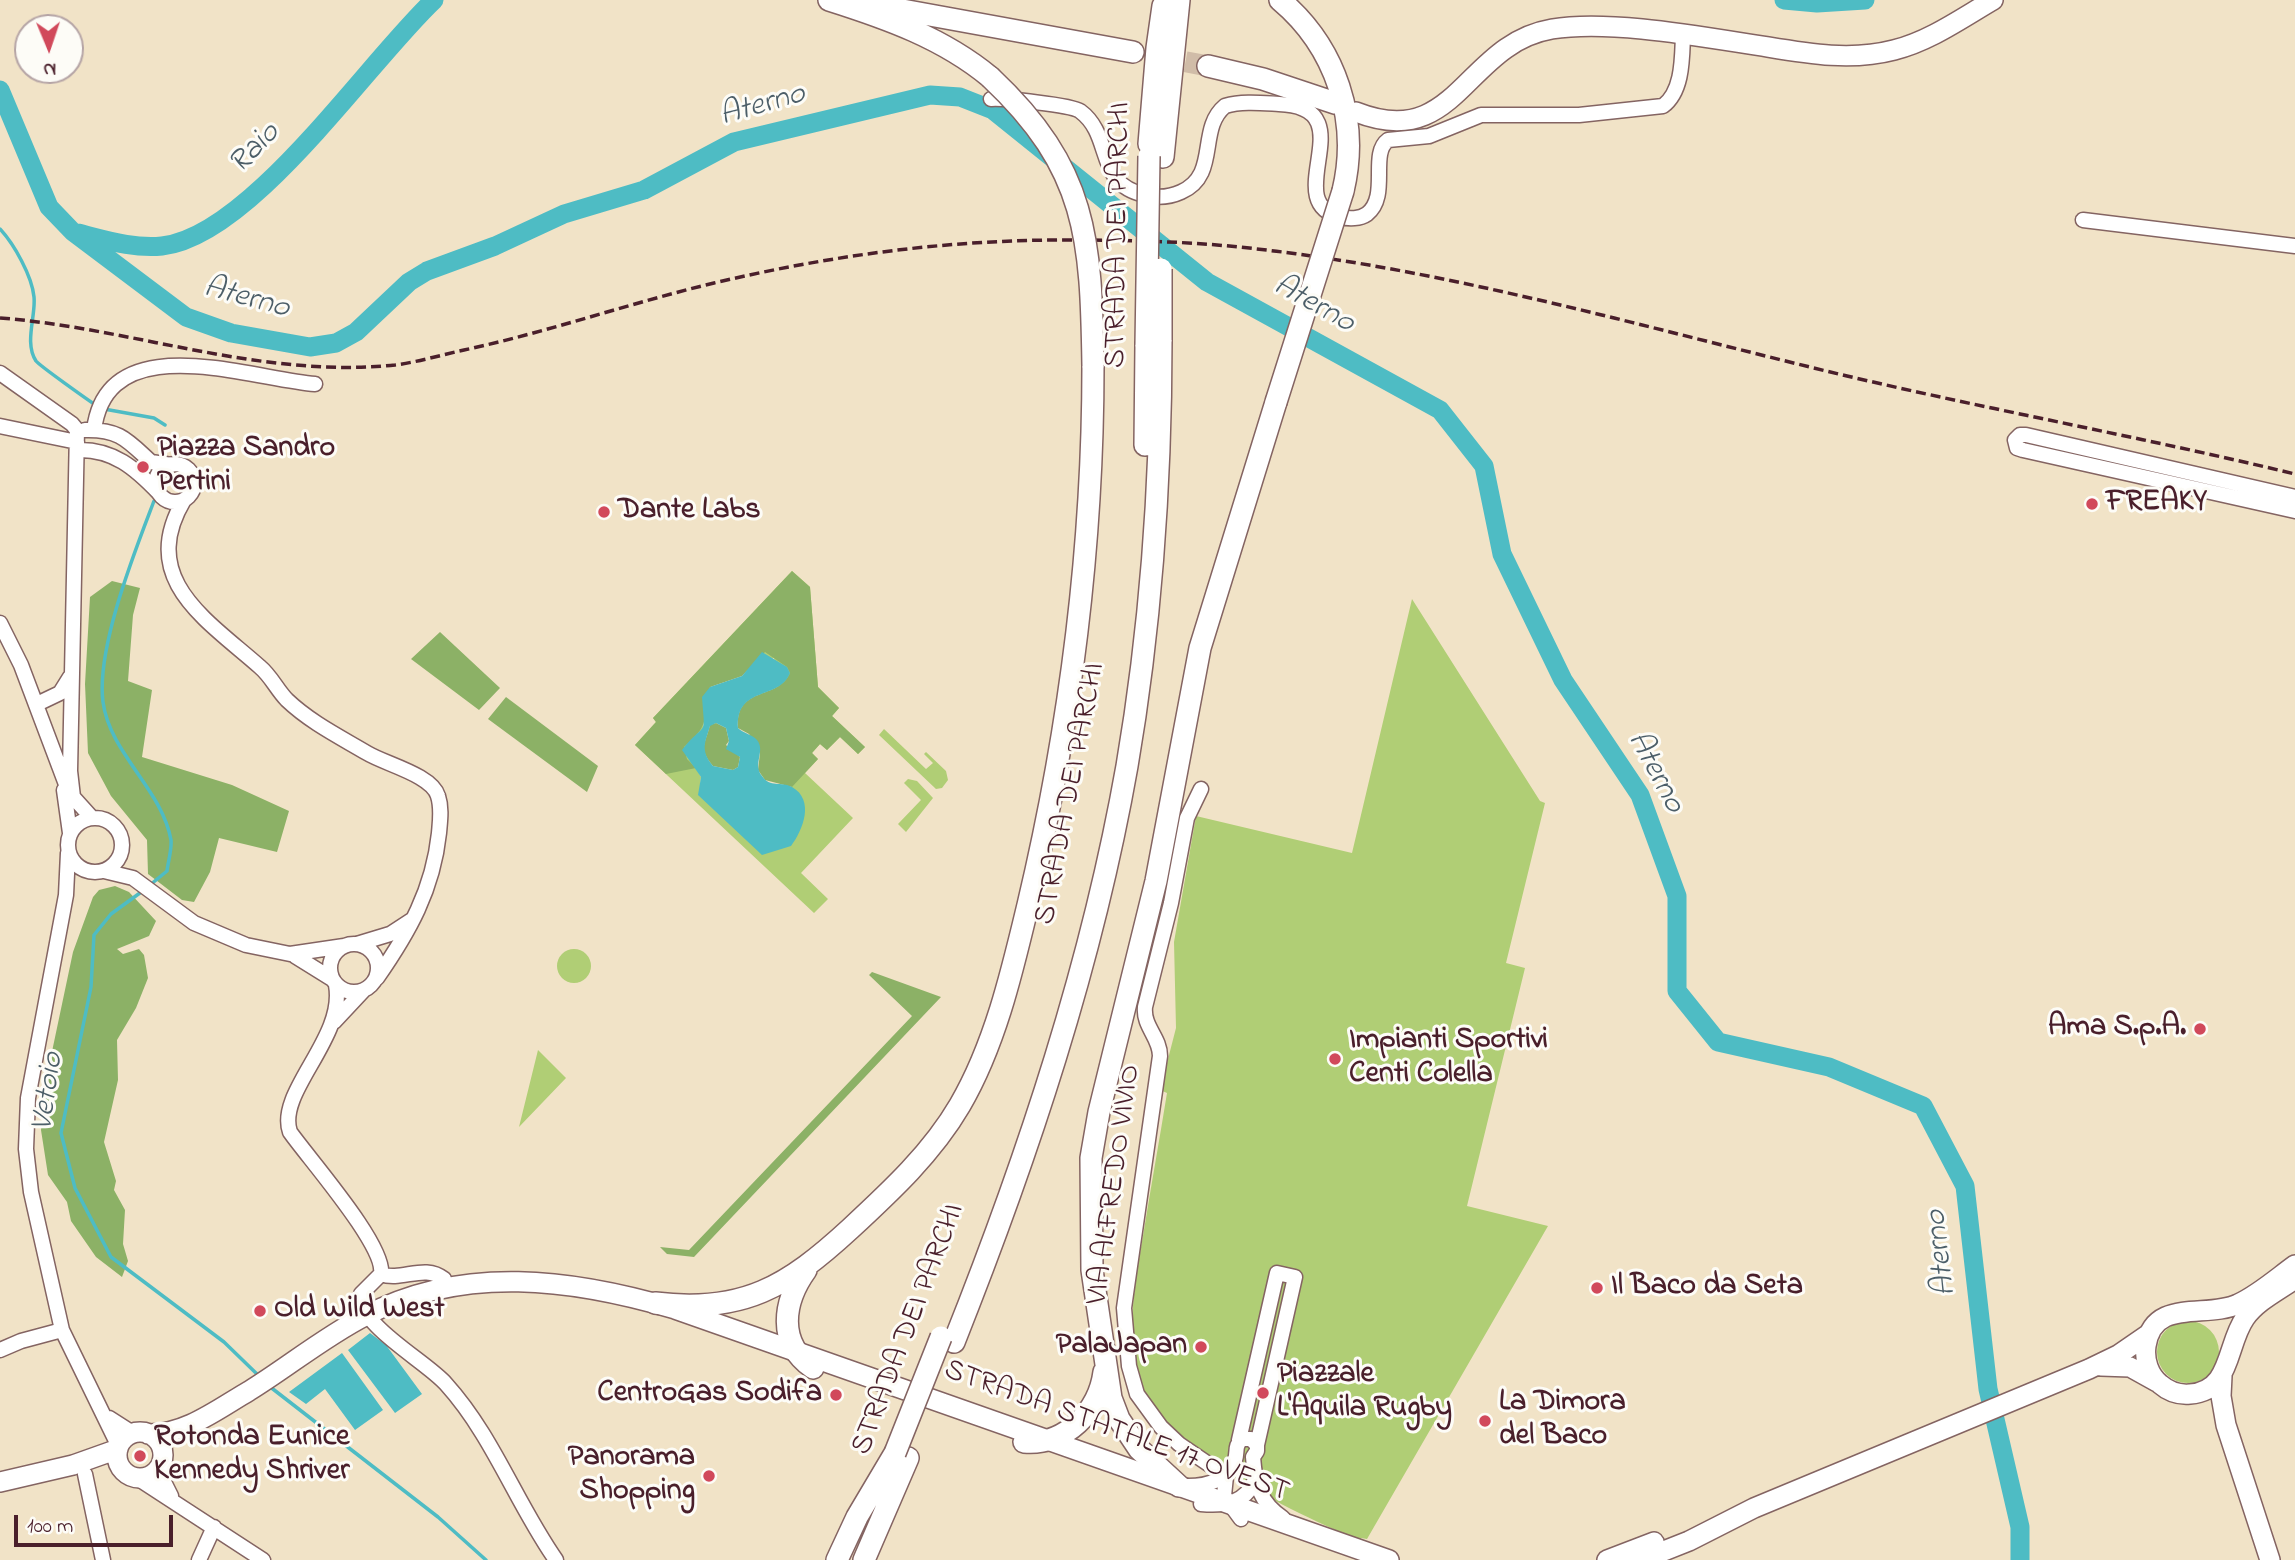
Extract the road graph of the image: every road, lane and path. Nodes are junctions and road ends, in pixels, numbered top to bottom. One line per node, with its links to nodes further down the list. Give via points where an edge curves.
1 (829, 0): 48 (highway, bridge, via 933,39 990,77 1042,134 1077,206 1091,263 1093,366 1088,525 1068,700 1043,842 1005,993 976,1073 943,1131 896,1185)
2 (848, 0): 10 (highway)
3 (884, 0): 4 (highway)
4 (928, 0)
5 (1164, 0): 15 (highway, STRADA DEI PARCHI, via 1157,48)
6 (1179, 0): 15 (highway, STRADA DEI PARCHI)
7 (1280, 0): 61 (highway, bridge, via 1313,35 1339,86 1349,140 1343,191 1200,648 1156,881 1094,1133 1091,1251)
8 (1993, 0): 9 (main road, via 1923,39 1869,55 1824,56)
9 (1683, 35): 12 (street, via 1678,81 1663,106 1579,115 1481,116 1429,136 1388,140 1381,150 1376,202 1365,216 1352,219 1330,213 1318,196 1320,126 1315,113 1304,107 1225,106 1214,121 1201,176 1180,193 1154,197 1131,191 1114,178 1098,135 1078,110); 14 (main road, via 1583,27 1547,30 1494,55 1447,103 1426,116 1387,121)
10 (1133, 52)
11 (1208, 66): 13 (highway)
12 (991, 99)
13 (1335, 103)
14 (1356, 112)
15 (1156, 157): 76 (highway, STRADA DEI PARCHI, bridge, via 1153,559 1127,767 1083,963 1047,1086)
16 (2083, 220): 17 (street)
17 (2295, 246)
18 (0, 373): 22 (street, via 72,424)
19 (315, 384): 21 (street, via 221,367 140,372 122,378 110,390)
20 (0, 426): 22 (street)
21 (94, 430): 22 (street); 23 (street, via 121,435)
22 (77, 441): 24 (street); 31 (street)
23 (141, 450): 24 (street, via 142,463); 25 (street, via 151,462)
24 (128, 464): 26 (street)
25 (172, 465): 26 (street, via 158,474); 28 (street, via 184,466 193,476 193,490)
26 (159, 493): 28 (street, via 171,501)
27 (2295, 497): 29 (street, via 2026,435 2015,440 2023,450)
28 (184, 500): 41 (street, via 169,530 168,551 175,580 195,608 313,720 434,788 440,808 436,856)
29 (2295, 511)
30 (0, 622): 32 (street)
31 (72, 672): 32 (street, via 60,693); 35 (street)
32 (37, 704): 33 (street)
33 (60, 771): 35 (street); 37 (street)
34 (1202, 789): 80 (street, VIA ALFREDO VIVIO, via 1186,818 1145,1007 1146,1024 1158,1042 1160,1056 1124,1323 1132,1378 1142,1403 1172,1438)
35 (73, 797): 36 (street)
36 (92, 818): 37 (street); 39 (street, via 116,828 122,845)
37 (70, 833): 38 (street)
38 (68, 853): 39 (street, via 82,870); 40 (street)
39 (113, 867): 40 (street, via 78,880); 43 (street, via 194,923 256,948)
40 (66, 895): 56 (street, via 29,1098 26,1149)
41 (417, 916): 42 (street, via 390,934); 44 (street)
42 (351, 945): 43 (street); 44 (street, via 376,956); 45 (street, via 333,957)
43 (290, 954): 45 (street)
44 (377, 978): 46 (street)
45 (334, 982): 46 (street, via 349,992); 47 (street, via 338,1002)
46 (363, 991): 47 (street)
47 (333, 1023): 50 (street, via 286,1113 286,1123 372,1242 382,1262)
48 (812, 1264): 53 (highway, via 749,1297 694,1305); 59 (highway, via 787,1308 787,1329)
49 (2295, 1265): 54 (main road, via 2238,1305)
50 (381, 1275): 52 (street, via 434,1273); 55 (street, via 361,1294)
51 (2295, 1279): 60 (main road, via 2250,1311)
52 (452, 1287): 53 (main road, STRADA STATALE 17 OVEST, via 512,1280 561,1283); 55 (main road, STRADA STATALE 17 OVEST); 62 (main road, STRADA STATALE 17 OVEST, via 546,1288 605,1298)
53 (655, 1303): 59 (main road, STRADA STATALE 17 OVEST)
54 (2198, 1311): 57 (main road, via 2173,1312); 60 (main road, via 2223,1329)
55 (368, 1314): 68 (main road, STRADA STATALE 17 OVEST); 92 (street, via 377,1327 453,1391 488,1439)
56 (62, 1330): 58 (street); 67 (street)
57 (2150, 1333): 63 (main road); 65 (main road, via 2147,1363)
58 (0, 1350)
59 (796, 1351): 62 (highway); 70 (main road, STRADA STATALE 17 OVEST)
60 (2230, 1354): 64 (main road)
61 (1104, 1366): 70 (highway, via 1100,1391 1086,1415); 83 (highway, via 1113,1406 1124,1428 1150,1461)
62 (813, 1368): 71 (main road, STRADA STATALE 17 OVEST)
63 (2089, 1369): 65 (main road, via 2130,1367); 88 (main road)
64 (2222, 1376): 66 (main road, via 2203,1391); 73 (main road, via 2222,1408)
65 (2159, 1383): 66 (main road)
66 (2179, 1393): 73 (main road, via 2208,1410)
67 (105, 1415): 69 (street, via 123,1430); 74 (street)
68 (197, 1421): 69 (main road, STRADA STATALE 17 OVEST, via 169,1432); 77 (main road, STRADA STATALE 17 OVEST, via 175,1440)
69 (141, 1434): 74 (main road, via 125,1438); 77 (main road, via 159,1443)
70 (1049, 1440): 71 (highway); 83 (main road, STRADA STATALE 17 OVEST)
71 (1024, 1442): 85 (main road, STRADA STATALE 17 OVEST, via 1201,1504)
72 (1238, 1446): 75 (street, via 1244,1459); 75 (street, via 1277,1273 1295,1277); 80 (street)
73 (2233, 1446): 100 (main road)
74 (119, 1448): 78 (main road); 79 (main road, via 118,1463)
75 (1255, 1451): 81 (street)
76 (901, 1455): 93 (highway, via 857,1517); 94 (highway, STRADA DEI PARCHI); 95 (highway, STRADA DEI PARCHI)
77 (162, 1460): 79 (main road, via 152,1475); 84 (street, via 164,1485)
78 (79, 1470): 79 (main road, via 103,1466); 82 (main road); 89 (street)
79 (131, 1475): 84 (street)
80 (1226, 1476): 83 (street, via 1203,1485); 85 (street, via 1223,1491)
81 (1255, 1480): 85 (street); 87 (street, via 1269,1507)
82 (0, 1482)
83 (1179, 1486): 85 (main road, STRADA STATALE 17 OVEST)
84 (173, 1500): 86 (street)
85 (1234, 1511): 87 (main road, STRADA STATALE 17 OVEST); 96 (main road, STRADA STATALE 17 OVEST)
86 (214, 1527): 90 (street); 91 (street)
87 (1307, 1532): 97 (main road, STRADA STATALE 17 OVEST)
88 (1648, 1555): 98 (main road); 99 (street)
89 (103, 1560)
90 (199, 1560)
91 (263, 1560)
92 (556, 1560)
93 (837, 1560)
94 (849, 1560)
95 (864, 1560)
96 (1360, 1560)
97 (1389, 1560)
98 (1607, 1560)
99 (1621, 1560)
100 (2270, 1560)

